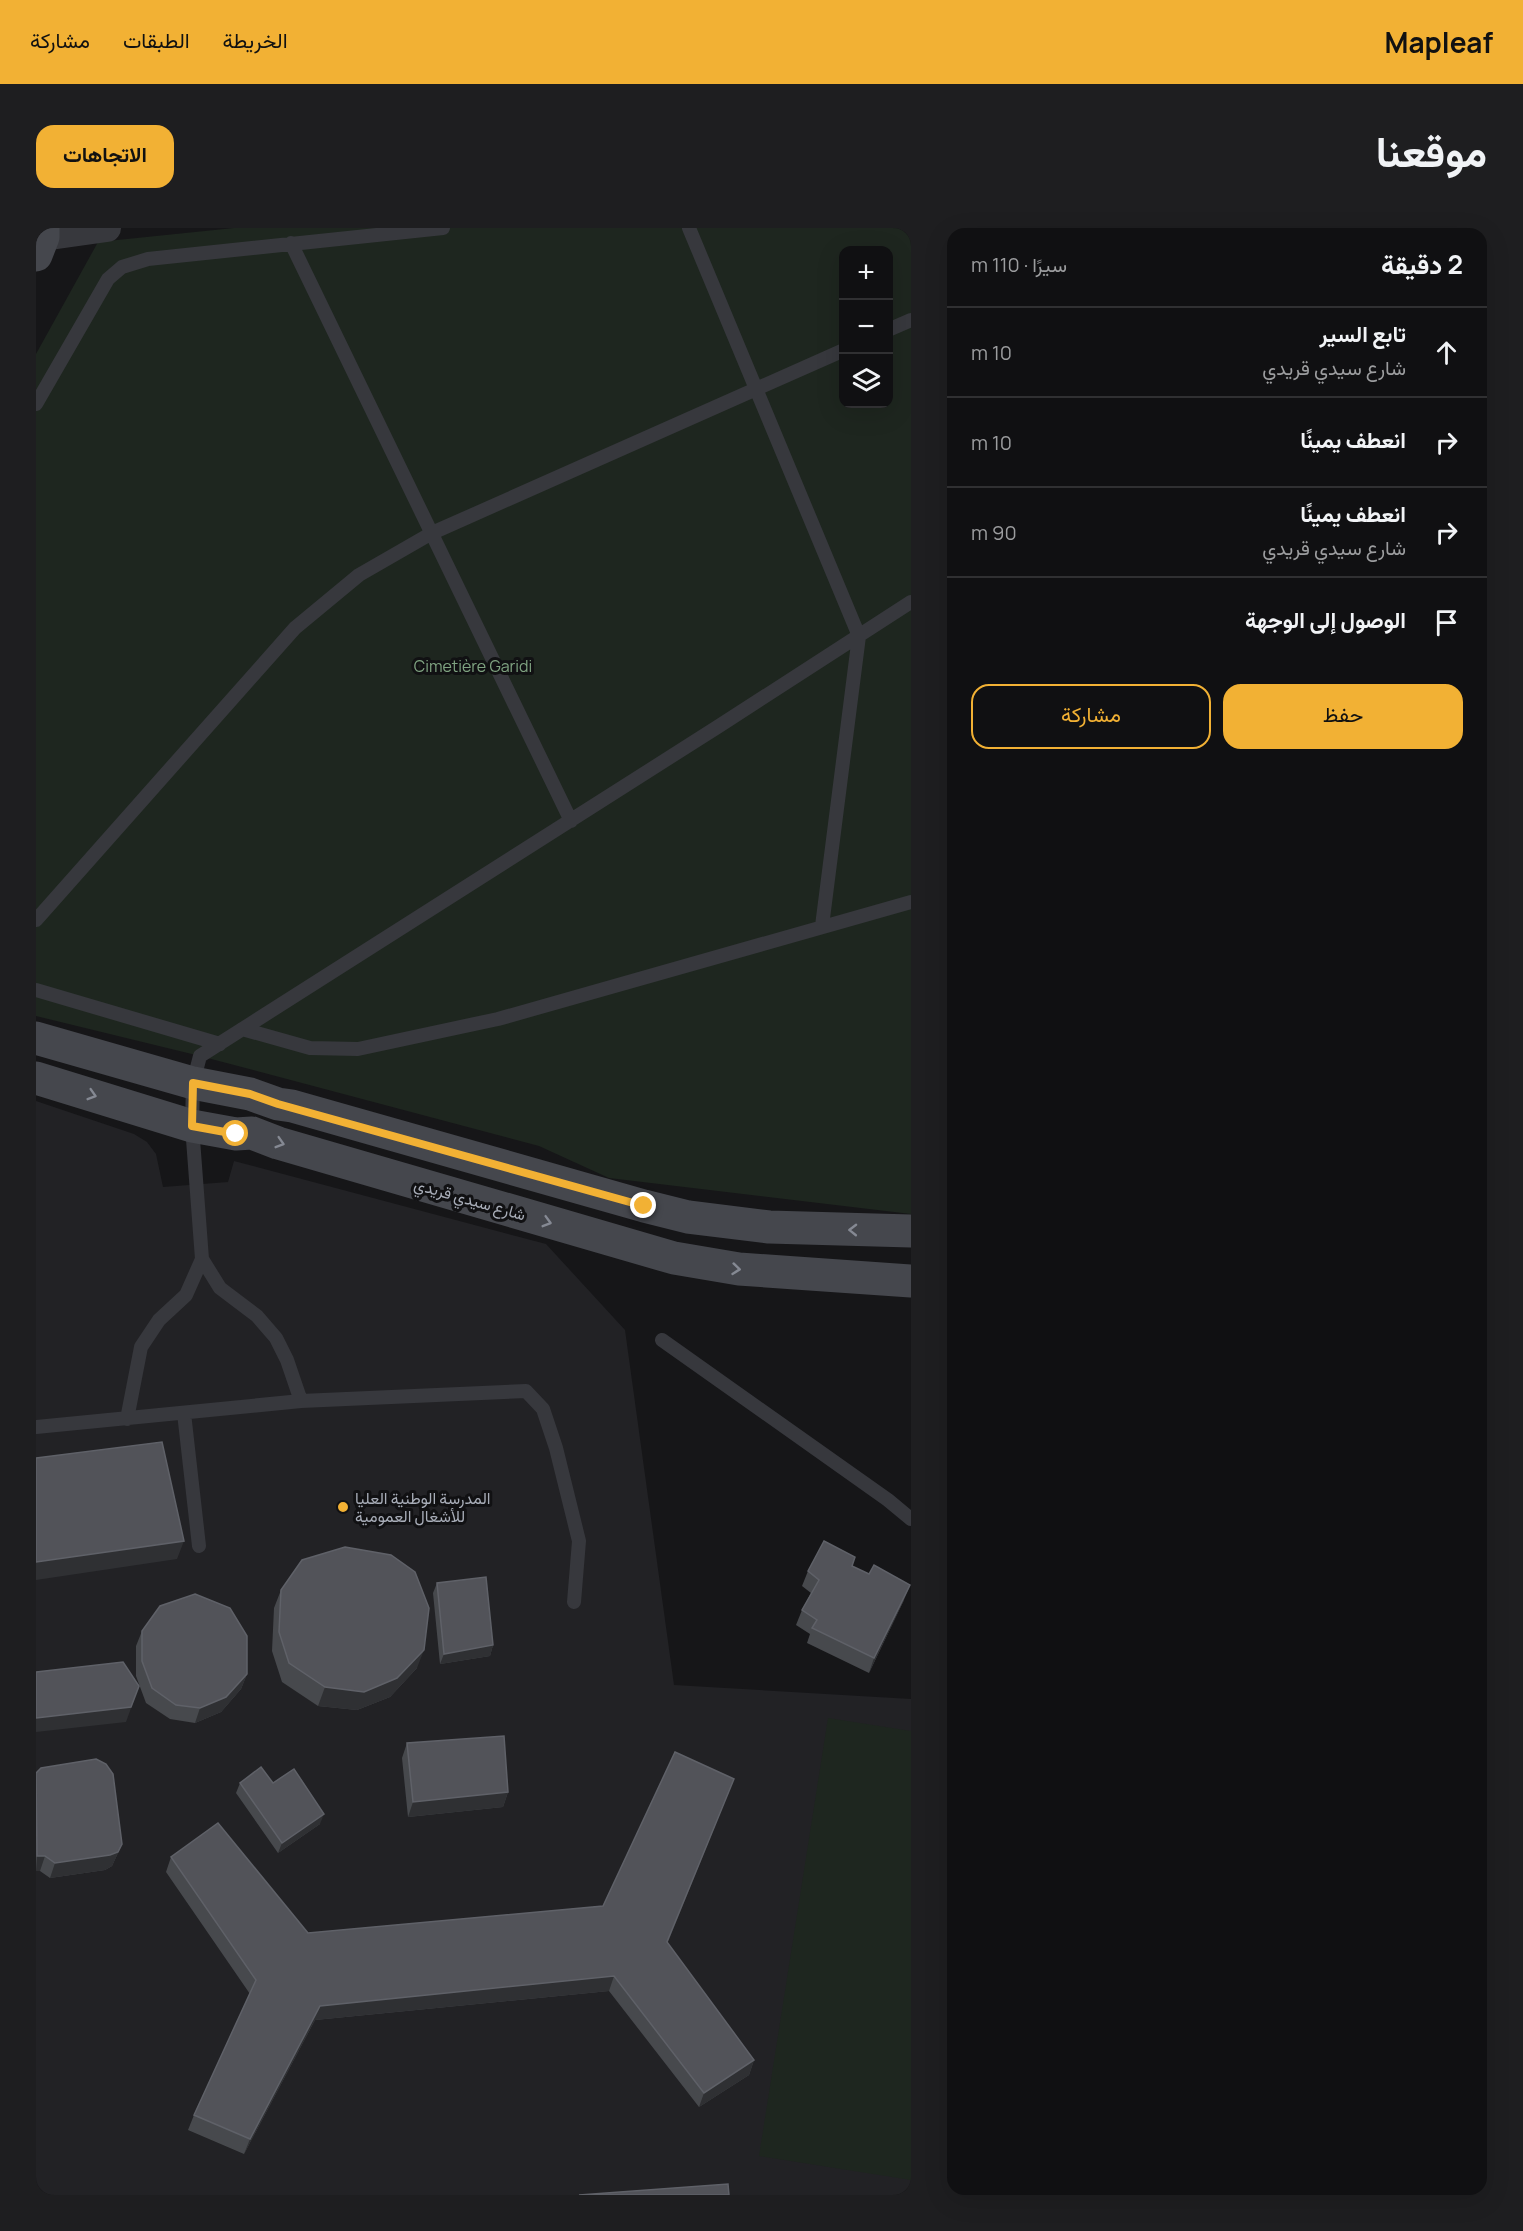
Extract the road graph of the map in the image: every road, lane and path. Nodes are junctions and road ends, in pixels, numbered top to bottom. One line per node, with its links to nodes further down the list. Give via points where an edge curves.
1 (108, 228): 4 (street)
2 (443, 228): 5 (lane)
3 (689, 228): 9 (lane)
4 (41, 240)
5 (291, 243): 10 (lane, via 148,259 122,267 108,279); 11 (lane)
6 (911, 320): 7 (lane)
7 (893, 328)
8 (839, 352): 9 (lane)
9 (756, 388): 11 (lane); 13 (lane)
10 (36, 404)
11 (432, 532): 14 (lane); 16 (lane, via 359,575 295,628)
12 (911, 602): 13 (lane)
13 (859, 636): 14 (lane); 17 (lane)
14 (571, 821): 19 (lane)
15 (911, 902): 17 (lane)
16 (36, 920)
17 (822, 926): 19 (lane, via 498,1018 358,1049 310,1048)
18 (36, 990): 21 (lane)
19 (242, 1029): 21 (lane)
20 (36, 1038): 23 (street)
21 (220, 1044): 23 (lane, via 200,1056)
22 (36, 1078): 24 (street, شارع سيدي قريدي, one-way to 24)
23 (193, 1083): 24 (lane); 25 (street, one-way to 23, via 769,1227 688,1217 250,1094)
24 (192, 1126): 26 (lane); 27 (street, شارع سيدي قريدي, one-way to 27, via 252,1133 674,1258 738,1269)
25 (911, 1231)
26 (201, 1259): 29 (lane, via 220,1288 257,1316 276,1338 288,1360); 31 (lane, via 186,1295 159,1320 141,1347)
27 (911, 1281)
28 (662, 1340): 33 (lane)
29 (301, 1401): 30 (lane); 35 (lane, via 525,1391 543,1409 579,1541)
30 (184, 1413): 31 (lane); 34 (lane)
31 (127, 1419): 32 (lane)
32 (36, 1427)
33 (911, 1519)
34 (198, 1546)
35 (574, 1602)

